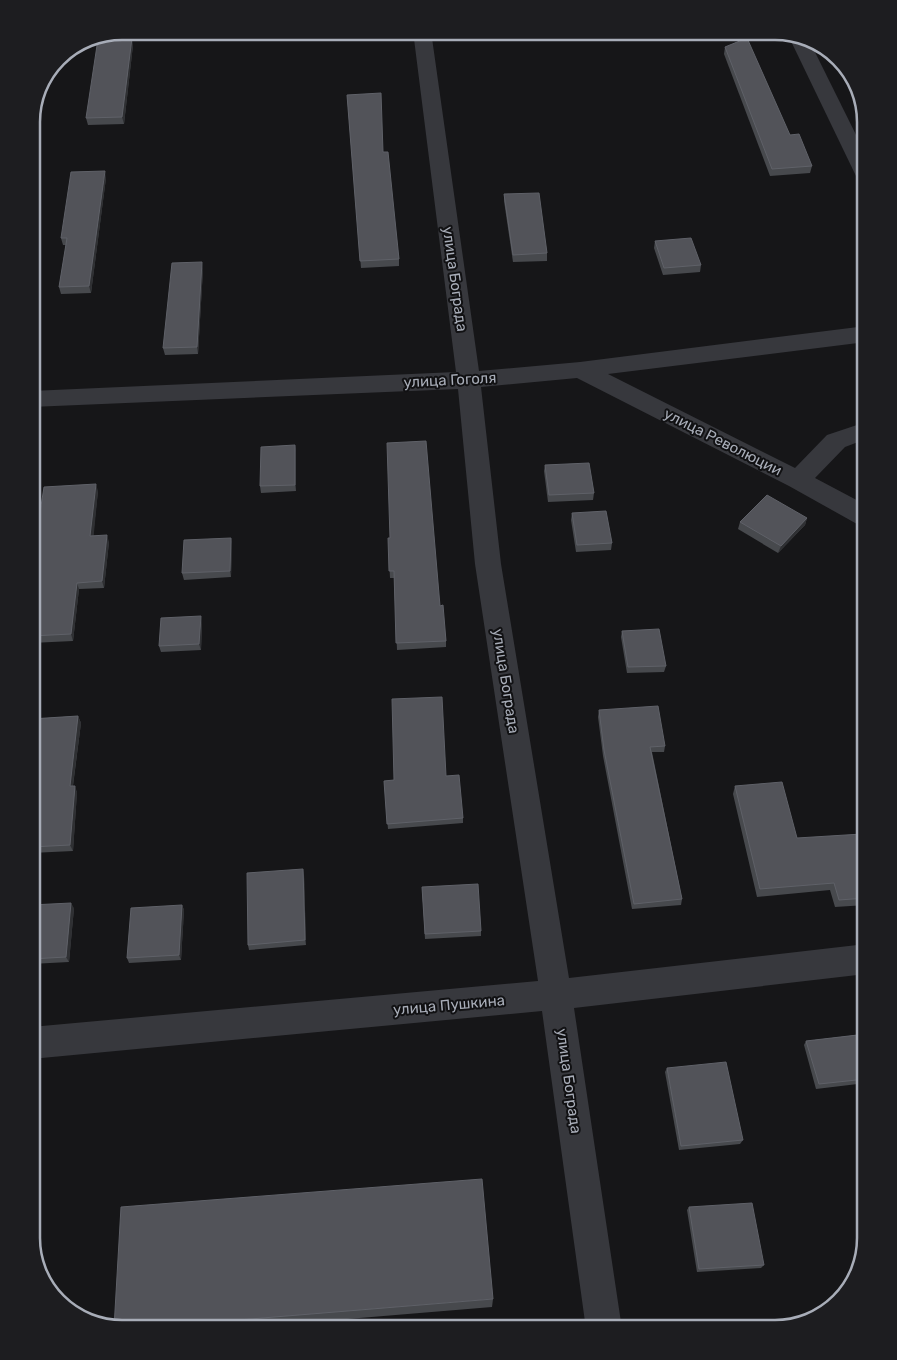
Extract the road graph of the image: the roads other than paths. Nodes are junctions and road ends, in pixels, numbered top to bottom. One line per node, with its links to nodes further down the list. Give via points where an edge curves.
1 (423, 40): 6 (street, улица Бограда)
2 (802, 45): 3 (street)
3 (857, 157)
4 (857, 335): 5 (street, улица Гоголя)
5 (580, 370): 6 (street, улица Гоголя); 9 (street, улица Революции)
6 (469, 380): 7 (street, улица Гоголя); 12 (street, улица Бограда, via 488,564)
7 (40, 399)
8 (857, 433): 9 (street, via 836,441)
9 (798, 480): 10 (street, улица Революции)
10 (857, 512)
11 (857, 960): 12 (street, улица Пушкина)
12 (556, 995): 13 (street, улица Пушкина); 14 (street, улица Бограда)
13 (40, 1041)
14 (603, 1320)

